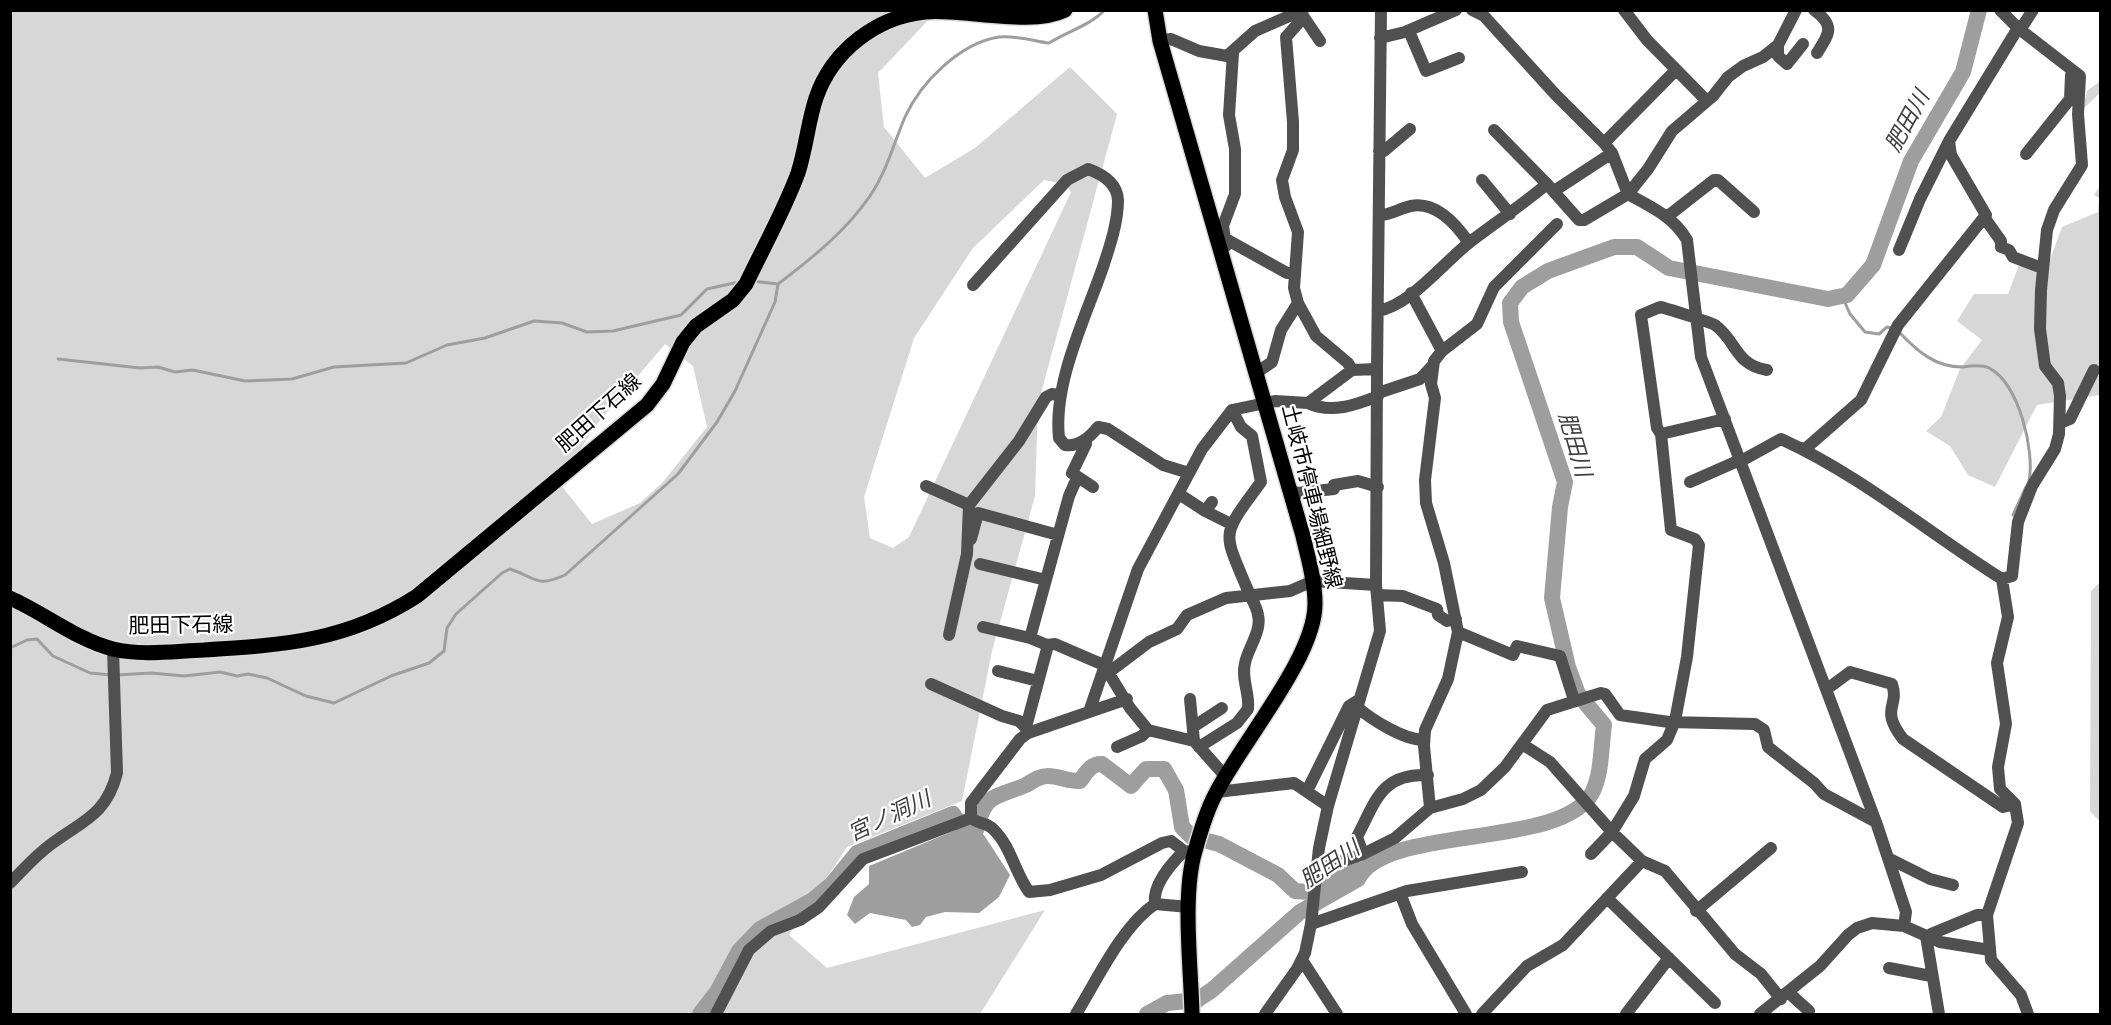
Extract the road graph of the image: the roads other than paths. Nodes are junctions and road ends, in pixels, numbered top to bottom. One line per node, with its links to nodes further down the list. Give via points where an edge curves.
1 (1065, 10): 94 (main road, 肥田下石線, via 1046,16 927,11 892,20 853,42 839,57 816,98 797,176 746,284 733,300 696,326 647,405 417,596 363,626 290,644 157,652)
2 (1155, 10): 15 (main road, 土岐市停車場細野線)
3 (1381, 10): 14 (street)
4 (1456, 10): 13 (street)
5 (1472, 10): 28 (street, via 1484,16)
6 (1624, 10): 23 (street)
7 (1796, 10): 18 (street)
8 (1814, 10): 19 (street, via 1826,21 1828,30)
9 (2000, 10): 12 (street)
10 (2033, 10): 12 (street)
11 (1302, 13): 16 (street); 20 (street, via 1255,32); 44 (street, via 1286,37 1293,150 1282,180 1298,232)
12 (2019, 29): 22 (street); 27 (street)
13 (1409, 31): 14 (street); 21 (street, via 1426,71)
14 (1380, 38): 29 (street)
15 (1160, 41): 20 (street, via 1171,39 1221,56); 45 (main road, 土岐市停車場細野線)
16 (1320, 41)
17 (1803, 44): 18 (street, via 1787,64 1778,56)
18 (1778, 45): 24 (street, via 1728,77)
19 (1817, 53)
20 (1233, 54): 40 (street, via 1229,115 1235,149 1235,194 1223,226)
21 (1459, 58)
22 (2071, 67): 30 (street, via 2070,99); 43 (street, via 2080,76 2082,165 2054,210)
23 (1676, 70): 24 (street); 28 (street)
24 (1707, 101): 33 (street, via 1672,131)
25 (1410, 129): 29 (street)
26 (1494, 130): 32 (street)
27 (1949, 141): 38 (street, via 1951,155 1984,209); 42 (street)
28 (1608, 148): 32 (street); 33 (street)
29 (1378, 152): 36 (street)
30 (2026, 154)
31 (1482, 180): 35 (street)
32 (1550, 187): 33 (street, via 1579,220); 35 (street)
33 (1628, 194): 37 (street)
34 (1754, 212): 37 (street, via 1714,180)
35 (1510, 214): 41 (street)
36 (1379, 215): 41 (street, via 1413,205 1432,208 1446,216); 49 (street)
37 (1668, 216): 50 (street, via 1687,240)
38 (1984, 217): 43 (street, via 2001,247); 67 (street, via 1898,325 1861,400)
39 (1557, 224): 51 (street, via 1494,287 1476,324)
40 (1224, 238): 44 (street); 45 (street, via 1232,271)
41 (1469, 243): 47 (street)
42 (1899, 250)
43 (2042, 268): 64 (street, via 2042,349 2045,366 2058,383)
44 (1293, 273): 48 (street)
45 (1227, 278): 57 (main road, 土岐市停車場細野線)
46 (973, 285): 59 (street, via 1067,180 1088,170 1103,175 1114,187 1118,199 1112,242)
47 (1411, 293): 49 (street, via 1400,303); 51 (street)
48 (1298, 303): 55 (street, via 1316,336); 57 (street, via 1281,330 1272,362)
49 (1378, 311): 54 (street)
50 (1696, 320): 56 (street, via 1716,326 1745,362); 63 (street, via 1701,357); 65 (street, via 1660,307 1641,315)
51 (1442, 351): 52 (street)
52 (1433, 366): 58 (street, via 1420,379); 88 (street, via 1431,384 1435,398 1426,502)
53 (2091, 368): 64 (street, via 2070,419)
54 (1377, 369): 55 (street); 58 (street)
55 (1352, 370): 61 (street)
56 (1767, 370)
57 (1256, 373): 60 (main road, 土岐市停車場細野線)
58 (1378, 394): 61 (street, via 1344,407 1317,408); 74 (street)
59 (1059, 395): 66 (street, via 1059,438 1065,446); 77 (street, via 1046,397 1019,441)
60 (1265, 403): 61 (street); 62 (street); 75 (main road, 土岐市停車場細野線)
61 (1308, 403)
62 (1232, 410): 69 (street); 78 (street, via 1240,427 1252,436 1261,482)
63 (1725, 419): 65 (street); 68 (street)
64 (2060, 421): 82 (street, via 2055,448 2032,486 2018,522 2012,576)
65 (1661, 434): 106 (street, via 1671,530 1695,539 1699,545 1687,657)
66 (1086, 439): 69 (street, via 1098,427 1108,429 1163,465); 70 (street, via 1072,473)
67 (1802, 448): 68 (street, via 1776,439); 82 (street)
68 (1740, 460): 71 (street); 99 (street)
69 (1189, 473): 76 (street)
70 (1077, 478): 73 (street); 79 (street)
71 (1690, 482)
72 (926, 486): 77 (street)
73 (1093, 487)
74 (1378, 487): 75 (street, via 1358,481 1334,485 1334,489 1297,493); 85 (street)
75 (1290, 490): 84 (main road, 土岐市停車場細野線)
76 (1179, 494): 78 (street, via 1209,506); 95 (street, via 1138,570)
77 (969, 505): 80 (street)
78 (1231, 524): 86 (street, via 1228,543)
79 (1058, 535): 80 (street, via 978,513); 83 (street)
80 (967, 549): 91 (street)
81 (980, 564): 83 (street)
82 (2002, 579): 118 (street, via 2008,617 1997,663 2006,724 1998,767 2000,789)
83 (1046, 580): 92 (street)
84 (1313, 581): 85 (street); 86 (street, via 1290,591); 115 (main road, 土岐市停車場細野線, via 1316,604 1305,644)
85 (1377, 590): 88 (street, via 1437,609 1438,615 1447,621); 103 (street, via 1380,631)
86 (1250, 594): 95 (street, via 1226,597 1196,610 1177,629); 111 (street, via 1259,621 1244,666 1248,709 1237,723)
87 (10, 598): 94 (main road, 肥田下石線)
88 (1456, 619): 90 (street)
89 (983, 627): 92 (street)
90 (1458, 632): 102 (street, via 1513,655 1516,646 1560,656); 110 (street, via 1448,679)
91 (949, 635)
92 (1030, 638): 93 (street)
93 (1048, 645): 95 (street, via 1055,644); 97 (street)
94 (113, 649): 132 (street, via 117,773 112,793 104,806 50,845)
95 (1106, 669): 100 (street); 105 (street)
96 (998, 671): 97 (street)
97 (1038, 681): 108 (street)
98 (931, 684): 108 (street, via 1014,718)
99 (1827, 688): 118 (street, via 1850,672 1892,684 1892,725 1903,739 2003,807); 122 (street)
100 (1127, 699): 105 (street); 109 (street)
101 (1190, 699): 107 (street)
102 (1574, 700): 106 (street, via 1601,693 1620,715); 112 (street, via 1547,710)
103 (1358, 703): 110 (street, via 1387,727); 116 (street, via 1349,706); 119 (street)
104 (1222, 708): 107 (street)
105 (1089, 712): 108 (street)
106 (1675, 721): 122 (street, via 1755,724 1764,730 1768,747 1824,794); 123 (street, via 1666,740 1645,759 1634,796)
107 (1193, 727): 111 (street)
108 (1028, 730): 121 (street, via 970,803)
109 (1148, 730): 111 (street); 113 (street)
110 (1424, 740): 114 (street)
111 (1197, 744): 115 (street)
112 (1522, 744): 120 (street, via 1499,775 1481,790); 123 (street, via 1550,762)
113 (1117, 747)
114 (1428, 775): 120 (street); 126 (street, via 1407,774 1379,794 1357,837)
115 (1226, 777): 117 (main road, 土岐市停車場細野線)
116 (1307, 791): 117 (street, via 1288,783); 119 (street)
117 (1217, 792): 125 (main road, 土岐市停車場細野線)
118 (2015, 804): 139 (street, via 2018,823)
119 (1328, 806): 131 (street)
120 (1430, 807): 126 (street, via 1395,838)
121 (971, 818): 125 (street, via 986,823 998,834 1029,892 1050,890 1101,874 1162,843 1171,841); 150 (street, via 863,860 819,907 800,920 771,931 749,950)
122 (1876, 822): 128 (street)
123 (1612, 832): 127 (street); 129 (street)
124 (1771, 848): 138 (street)
125 (1189, 852): 136 (street, via 1157,888); 137 (main road, 土岐市停車場細野線)
126 (1363, 854): 131 (street)
127 (1591, 854)
128 (1888, 858): 133 (street, via 1930,879); 141 (street, via 1906,912)
129 (1642, 861): 135 (street); 138 (street, via 1665,871)
130 (1522, 872): 134 (street)
131 (1316, 876): 140 (street)
132 (10, 884)
133 (1953, 885)
134 (1401, 893): 140 (street); 155 (street, via 1412,924)
135 (1607, 898): 144 (street); 156 (street, via 1563,945 1527,966)
136 (1155, 904): 137 (street); 151 (street, via 1122,940)
137 (1189, 907): 152 (main road, 土岐市停車場細野線)
138 (1696, 911): 148 (street, via 1735,954)
139 (1987, 915): 142 (street, via 1977,915); 143 (street)
140 (1311, 924): 145 (street)
141 (1904, 926): 142 (street); 148 (street, via 1872,923 1857,928)
142 (1927, 937): 143 (street); 147 (street)
143 (1990, 950): 161 (street, via 1991,960 2021,995)
144 (1669, 958): 149 (street); 157 (street)
145 (1302, 960): 153 (street); 154 (street)
146 (1889, 968): 147 (street)
147 (1931, 976): 160 (street)
148 (1785, 996): 158 (street); 159 (street)
149 (1715, 1004)
150 (716, 1014)
151 (1076, 1014)
152 (1192, 1014)
153 (1265, 1014)
154 (1337, 1014)
155 (1466, 1014)
156 (1482, 1014)
157 (1626, 1014)
158 (1760, 1014)
159 (1809, 1014)
160 (1939, 1014)
161 (2028, 1014)

